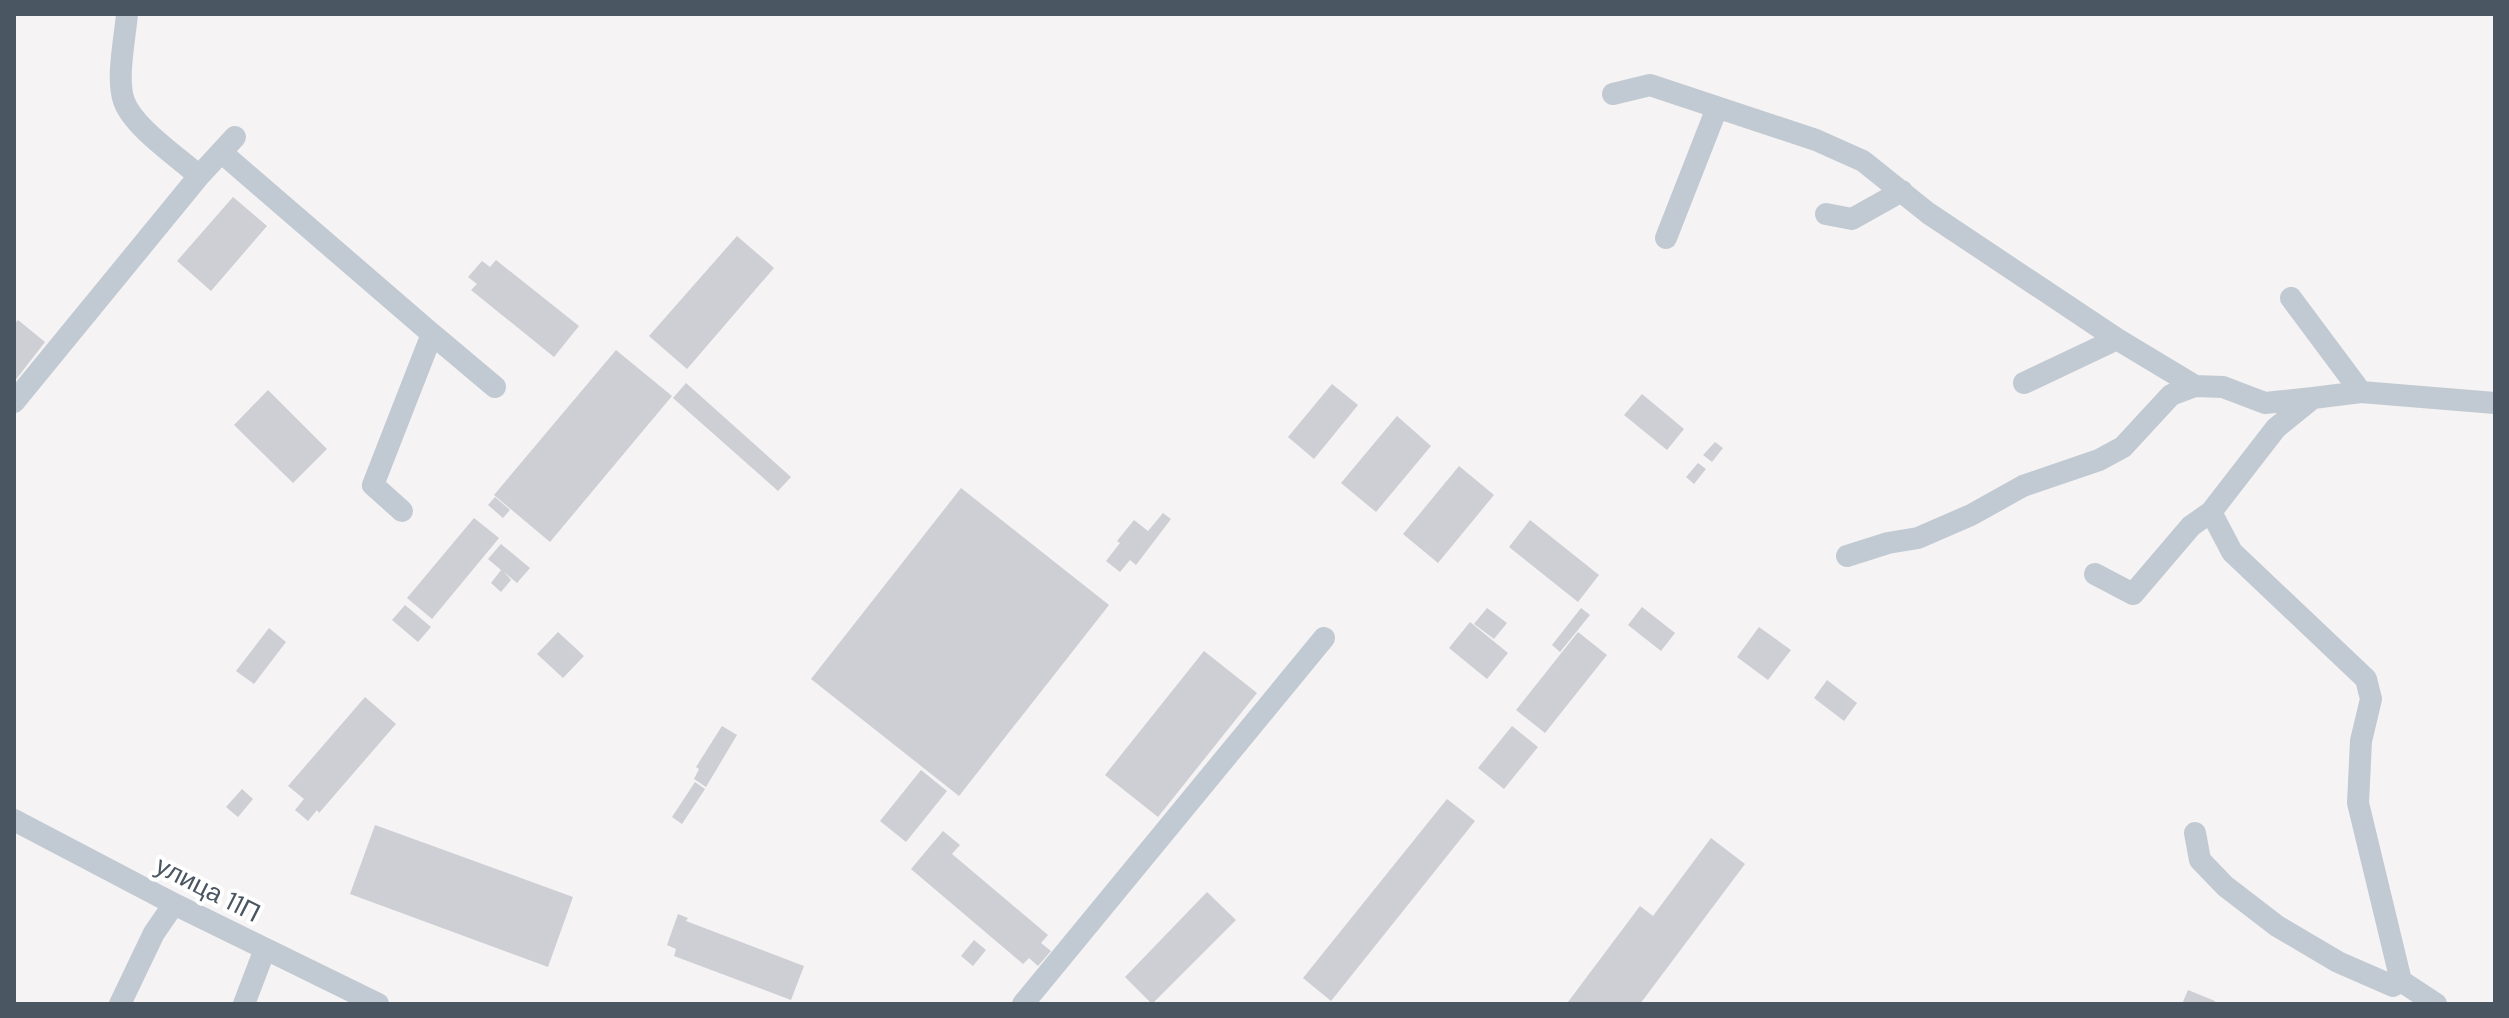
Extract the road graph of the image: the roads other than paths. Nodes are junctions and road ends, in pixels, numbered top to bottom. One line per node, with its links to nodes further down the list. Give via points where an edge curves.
1 (127, 14): 4 (street, via 124,102 136,121)
2 (1613, 94): 3 (street, via 1650,85)
3 (1717, 108): 5 (street, via 1863,161); 7 (street)
4 (199, 176): 9 (street, via 228,144); 16 (street)
5 (1902, 191): 6 (street, via 1852,219); 10 (street)
6 (1826, 214)
7 (1666, 238)
8 (2291, 298): 14 (street)
9 (432, 334): 13 (street); 18 (street, via 373,485)
10 (2117, 339): 11 (street); 12 (street)
11 (2024, 383)
12 (2195, 386): 15 (street, via 2223,387 2265,403); 20 (street, via 2171,395 2123,447 2099,460 2023,486 1918,538)
13 (495, 387)
14 (2361, 392): 15 (street); 17 (street)
15 (2313, 398): 19 (street, via 2276,428)
16 (14, 402)
17 (2495, 403)
18 (402, 511)
19 (2211, 512): 21 (street, via 2191,526 2133,594); 27 (street, via 2232,552 2366,679 2371,699 2361,741 2358,803)
20 (1847, 556)
21 (2095, 574)
22 (1324, 638): 31 (street)
23 (14, 820): 25 (street, улица 11П)
24 (2195, 833): 27 (street, via 2200,860 2277,926 2338,962 2393,986)
25 (174, 904): 26 (street, улица 11П); 28 (street)
26 (265, 949): 29 (street); 30 (street, улица 11П)
27 (2401, 981): 32 (street)
28 (120, 1004)
29 (244, 1004)
30 (378, 1004)
31 (1023, 1004)
32 (2436, 1004)

